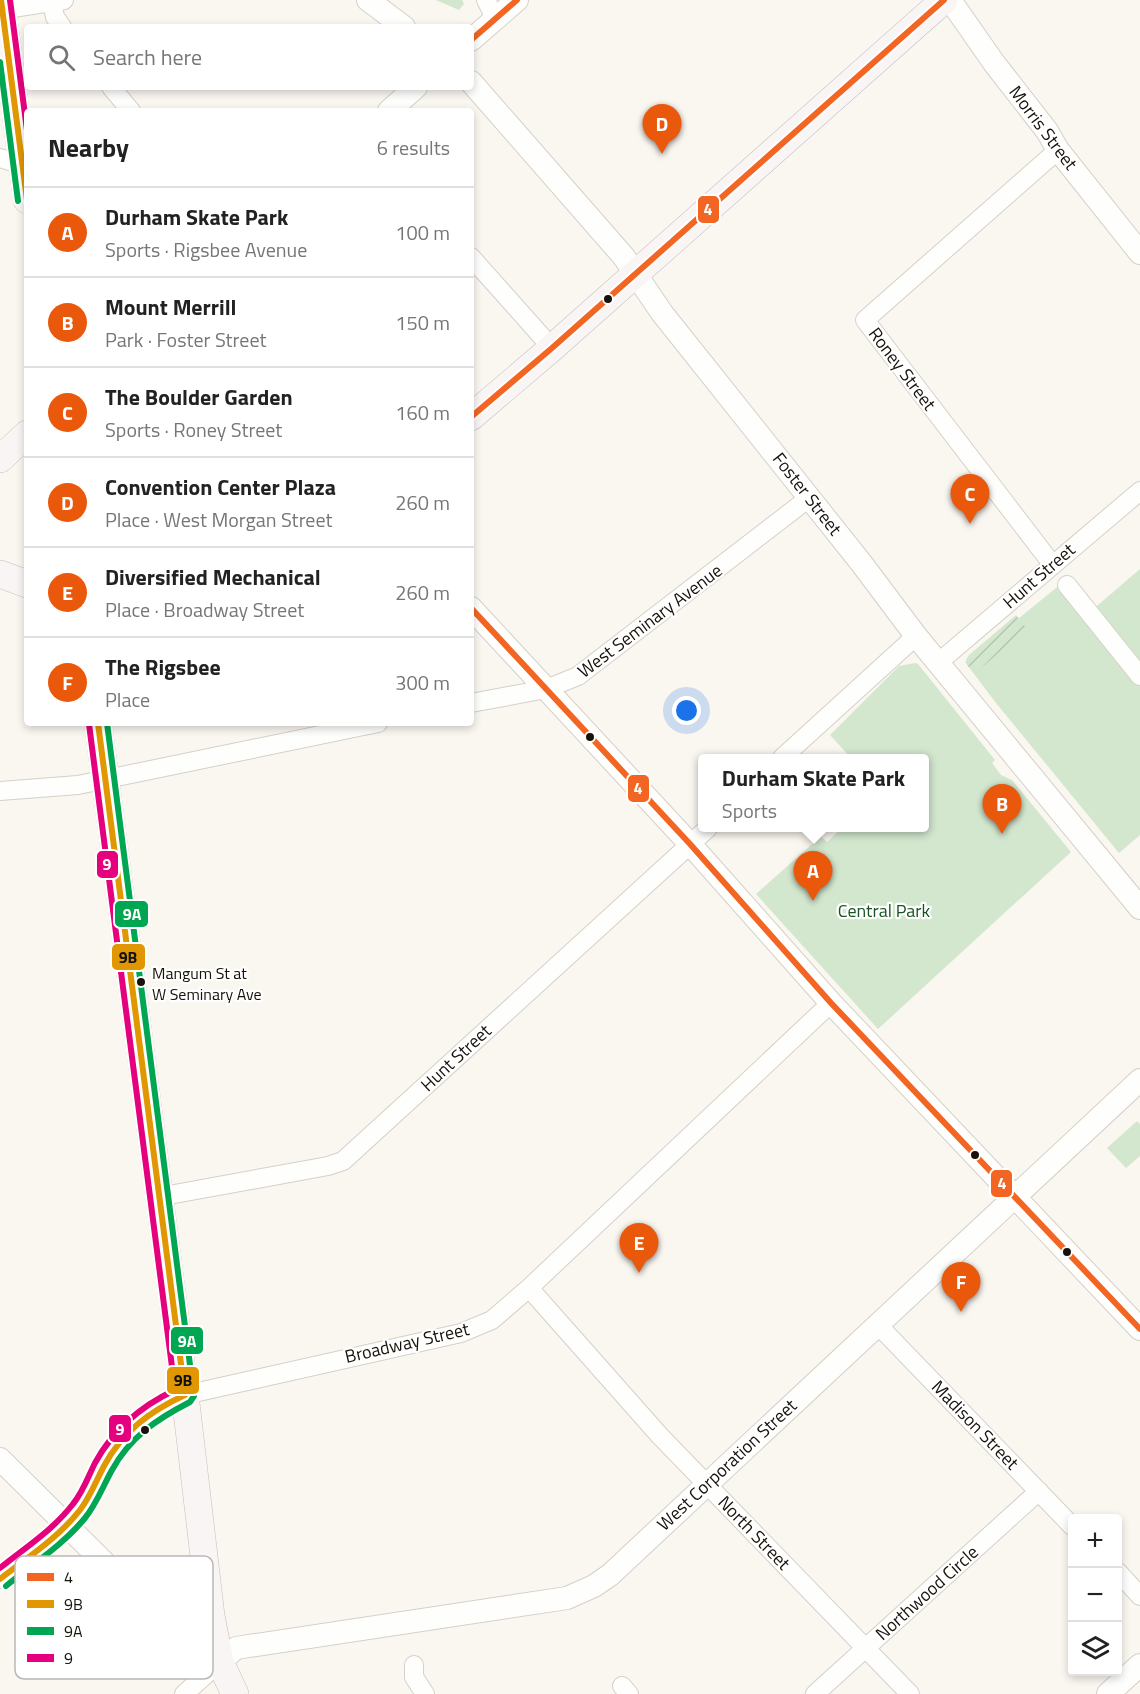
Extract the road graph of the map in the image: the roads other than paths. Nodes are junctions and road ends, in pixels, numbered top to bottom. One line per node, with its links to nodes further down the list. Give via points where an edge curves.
1 (368, 0): 9 (street)
2 (517, 0): 7 (street)
3 (944, 0): 21 (main road)
4 (950, 0): 16 (street, Morris Street)
5 (58, 1): 6 (street); 8 (street, via 55,17)
6 (1, 7): 17 (main road)
7 (491, 9): 10 (street)
8 (60, 24)
9 (400, 24)
10 (474, 35)
11 (474, 85): 21 (street, Foster Street)
12 (114, 90): 14 (street)
13 (413, 90): 15 (street)
14 (128, 108)
15 (392, 108)
16 (1058, 150): 19 (street, Morris Street); 28 (street, Roney Street, via 865,320)
17 (11, 161): 18 (main road)
18 (24, 193)
19 (1140, 253)
20 (474, 260): 22 (street)
21 (636, 274): 22 (main road); 27 (street, Foster Street, via 662,313)
22 (552, 348): 23 (main road)
23 (474, 414)
24 (24, 437): 25 (main road)
25 (0, 459)
26 (1140, 491): 28 (street, Hunt Street)
27 (809, 498): 33 (street, Foster Street); 36 (street, West Seminary Avenue, via 578,676)
28 (1052, 564): 34 (street, Hunt Street)
29 (0, 574): 30 (main road)
30 (24, 583)
31 (1067, 585): 35 (street)
32 (474, 611): 36 (street)
33 (916, 636): 34 (street, Foster Street); 40 (street)
34 (939, 662): 45 (street, Foster Street)
35 (1140, 676)
36 (546, 689): 37 (street, West Seminary Avenue); 44 (street)
37 (474, 702)
38 (98, 726): 41 (main road)
39 (364, 726): 41 (street)
40 (787, 754)
41 (106, 780): 42 (street); 49 (main road)
42 (0, 791)
43 (704, 832): 44 (street, Hunt Street)
44 (690, 844): 46 (street); 49 (street, Hunt Street, via 343,1161)
45 (1140, 908)
46 (831, 1003): 48 (street); 50 (street, Broadway Street)
47 (1140, 1080): 48 (street, West Corporation Street)
48 (1014, 1196): 51 (street, West Corporation Street); 52 (street)
49 (159, 1197): 53 (main road)
50 (529, 1288): 53 (street, Broadway Street, via 502,1313 472,1329); 55 (street, North Street)
51 (877, 1324): 55 (street, West Corporation Street); 56 (street, Madison Street)
52 (1140, 1329)
53 (185, 1395): 58 (street, Broadway Street, via 144,1416 126,1434 84,1504); 61 (main road)
54 (0, 1459): 58 (street)
55 (706, 1484): 67 (street, North Street); 69 (street, West Corporation Street, via 610,1575 567,1598 236,1647)
56 (1039, 1491): 57 (street, Madison Street); 67 (street, Northwood Circle)
57 (1068, 1522)
58 (67, 1524): 59 (street, Broadway Street); 60 (street)
59 (28, 1556)
60 (99, 1556)
61 (204, 1556)
62 (15, 1567): 64 (street, Broadway Street)
63 (1122, 1576): 65 (street)
64 (0, 1579)
65 (1140, 1596)
66 (213, 1626): 69 (main road)
67 (865, 1648): 77 (street, Northwood Circle); 78 (street, North Street)
68 (213, 1658): 69 (street)
69 (220, 1662): 72 (street); 75 (main road)
70 (414, 1665): 76 (street, via 414,1677)
71 (1140, 1665): 79 (street)
72 (213, 1668)
73 (201, 1679): 74 (street)
74 (184, 1694)
75 (235, 1694)
76 (425, 1694)
77 (815, 1694)
78 (910, 1694)
79 (1108, 1694)

